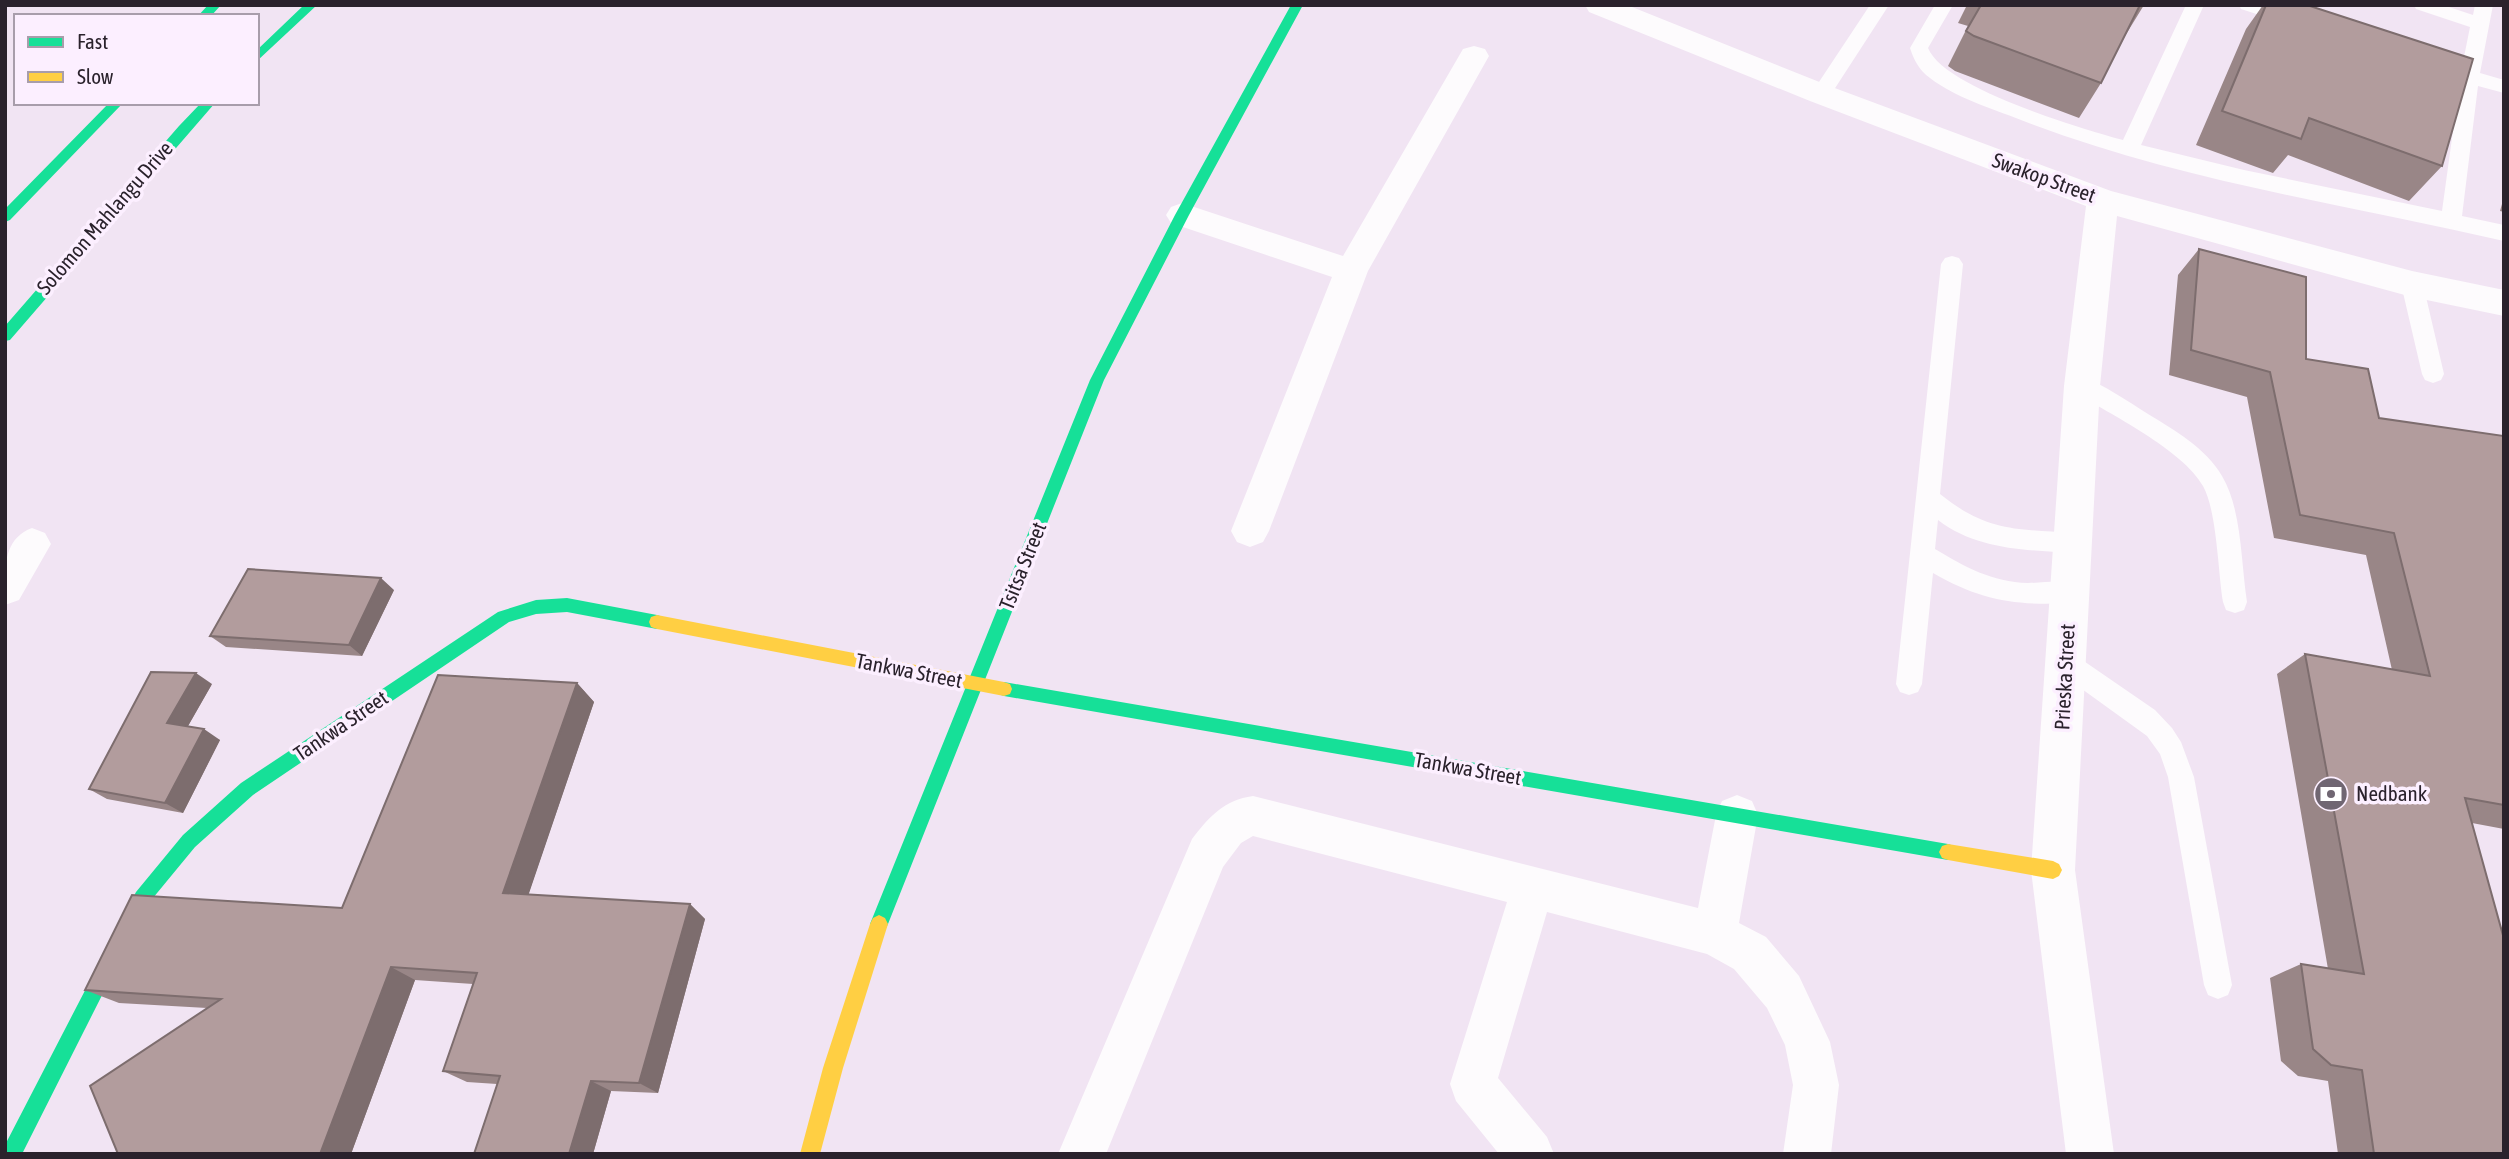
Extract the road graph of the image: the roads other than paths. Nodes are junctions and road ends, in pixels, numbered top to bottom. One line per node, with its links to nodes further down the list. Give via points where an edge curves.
1 (311, 5): 11 (street)
2 (1297, 5): 21 (street, Tsitsa Street)
3 (1599, 5): 16 (street, Swakop Street)
4 (1881, 5): 16 (lane)
5 (1944, 5): 19 (lane, via 1919,48 1925,62 1942,76 2017,112)
6 (2195, 5): 19 (lane)
7 (2248, 5): 10 (lane)
8 (2423, 5): 9 (lane)
9 (2482, 15): 14 (lane)
10 (2313, 26)
11 (259, 55)
12 (1474, 57): 26 (street)
13 (2418, 59): 14 (lane)
14 (2470, 76): 15 (lane); 23 (lane)
15 (2504, 87)
16 (1821, 94): 20 (street, Swakop Street)
17 (115, 105): 22 (street)
18 (207, 105): 29 (street, Solomon Mahlangu Drive)
19 (2129, 148): 23 (lane, via 2278,187)
20 (2103, 200): 27 (street, Swakop Street); 31 (street, Prieska Street)
21 (1182, 215): 26 (street); 41 (street, Tsitsa Street, via 1097,380)
22 (5, 217)
23 (2451, 220): 24 (lane)
24 (2504, 233)
25 (1952, 264): 32 (lane)
26 (1351, 271): 33 (street)
27 (2412, 284): 28 (street, Swakop Street); 30 (lane)
28 (2504, 303)
29 (5, 336)
30 (2433, 374)
31 (2082, 386): 34 (street, Prieska Street); 39 (lane, via 2191,456 2209,475 2219,501)
32 (1929, 499): 34 (lane, via 1976,531 2011,539); 36 (lane)
33 (1250, 531)
34 (2073, 543): 38 (street, Prieska Street)
35 (32, 544): 37 (street)
36 (1923, 554): 38 (lane, via 1964,580 2002,592); 42 (lane)
37 (5, 587)
38 (2069, 592): 40 (street, Prieska Street)
39 (2235, 602)
40 (2066, 663): 44 (street, Prieska Street); 47 (lane, via 2147,721 2162,734 2174,756)
41 (976, 684): 43 (street, Tankwa Street); 48 (street, Tankwa Street, via 567,606 536,607 504,617 247,789 189,841 142,898); 49 (street, Tsitsa Street, via 875,934)
42 (1909, 684)
43 (1737, 815): 44 (street, Tankwa Street); 46 (street)
44 (2053, 870): 53 (street, Prieska Street)
45 (1533, 887): 46 (street); 50 (street, via 1253,816 1240,817 1207,854); 51 (street, via 1473,1084)
46 (1715, 934): 52 (street, via 1750,953 1783,992 1807,1042 1816,1086)
47 (2218, 985)
48 (11, 1154)
49 (810, 1154)
50 (1082, 1154)
51 (1530, 1154)
52 (1807, 1154)
53 (2090, 1154)

